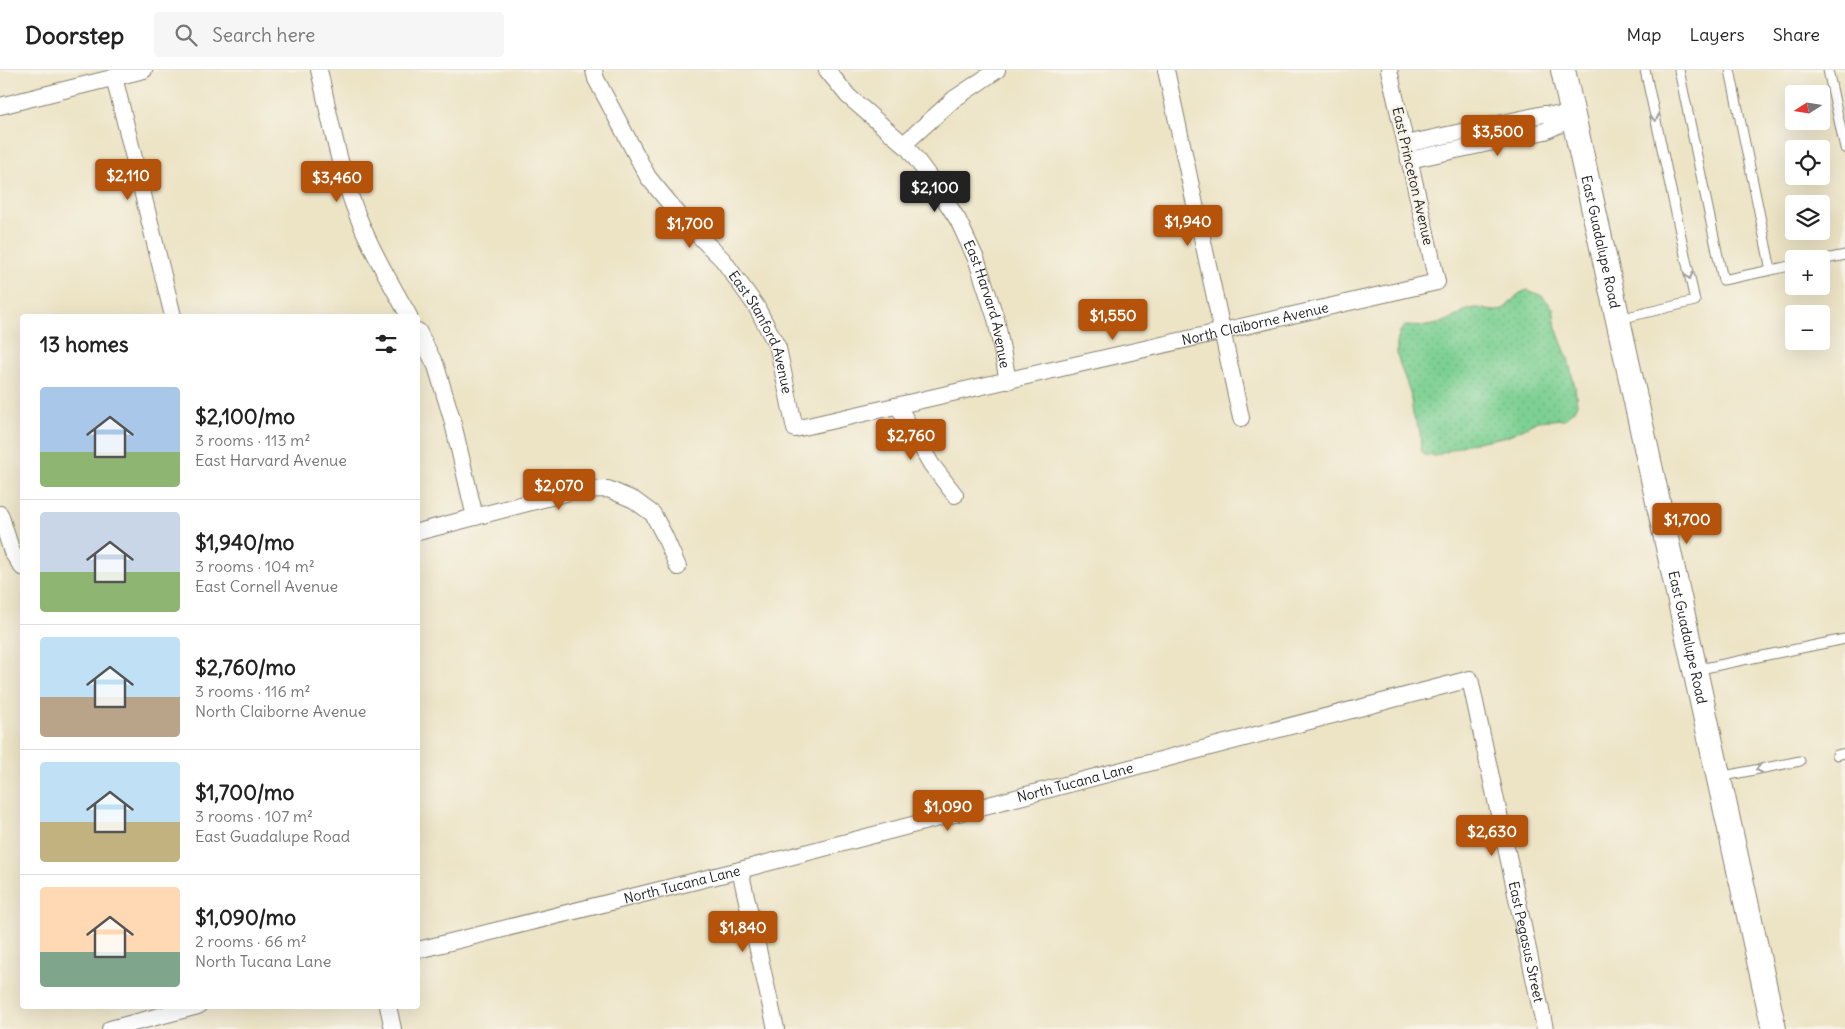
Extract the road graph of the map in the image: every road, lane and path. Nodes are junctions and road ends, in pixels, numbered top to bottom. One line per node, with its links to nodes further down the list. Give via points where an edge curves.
1 (144, 70): 13 (street)
2 (319, 70): 25 (street, via 347,186 362,224)
3 (594, 70): 32 (street, East Stanford Avenue, via 648,177 684,221 723,260 756,306 778,348)
4 (827, 70): 16 (street, East Harvard Avenue, via 848,96)
5 (997, 70): 16 (street, via 954,99)
6 (1166, 70): 27 (street)
7 (1389, 70): 18 (street, East Princeton Avenue)
8 (1563, 70): 15 (main road, East Guadalupe Road)
9 (1645, 70): 26 (lane, one-way to 26, via 1695,301)
10 (1679, 70): 22 (lane, via 1723,280)
11 (1730, 70): 22 (lane)
12 (1828, 70): 17 (lane)
13 (114, 77): 14 (street); 24 (street)
14 (0, 106)
15 (1573, 118): 18 (street, via 1545,132); 26 (main road, East Guadalupe Road)
16 (904, 144): 29 (street, East Harvard Avenue, via 958,220 977,260 996,319)
17 (1845, 148)
18 (1408, 152): 23 (street, East Princeton Avenue)
19 (1845, 255): 20 (lane)
20 (1830, 258)
21 (1785, 267): 22 (lane)
22 (1771, 270)
23 (1437, 282): 27 (street, North Claiborne Avenue)
24 (173, 314)
25 (408, 314)
26 (1618, 320): 40 (main road, East Guadalupe Road)
27 (1222, 332): 29 (street, North Claiborne Avenue); 31 (street)
28 (420, 335): 35 (street, via 436,366)
29 (1008, 381): 30 (street, North Claiborne Avenue)
30 (898, 406): 32 (street, North Claiborne Avenue); 33 (street, via 930,464)
31 (1241, 418)
32 (795, 430)
33 (955, 495)
34 (0, 514): 37 (street, via 12,552)
35 (475, 517): 36 (street); 38 (street, via 577,490 608,489 634,500 653,514)
36 (420, 531)
37 (20, 565)
38 (678, 567)
39 (1845, 639): 40 (lane)
40 (1695, 670): 43 (main road, East Guadalupe Road)
41 (1470, 679): 44 (street, North Tucana Lane); 51 (street, East Pegasus Street)
42 (1800, 761): 43 (lane, one-way to 43)
43 (1718, 777): 52 (main road, East Guadalupe Road)
44 (740, 870): 45 (street, North Tucana Lane); 50 (street)
45 (420, 950)
46 (187, 1009): 48 (street)
47 (389, 1009): 49 (street)
48 (110, 1029)
49 (393, 1029)
50 (776, 1029)
51 (1545, 1029)
52 (1774, 1029)

